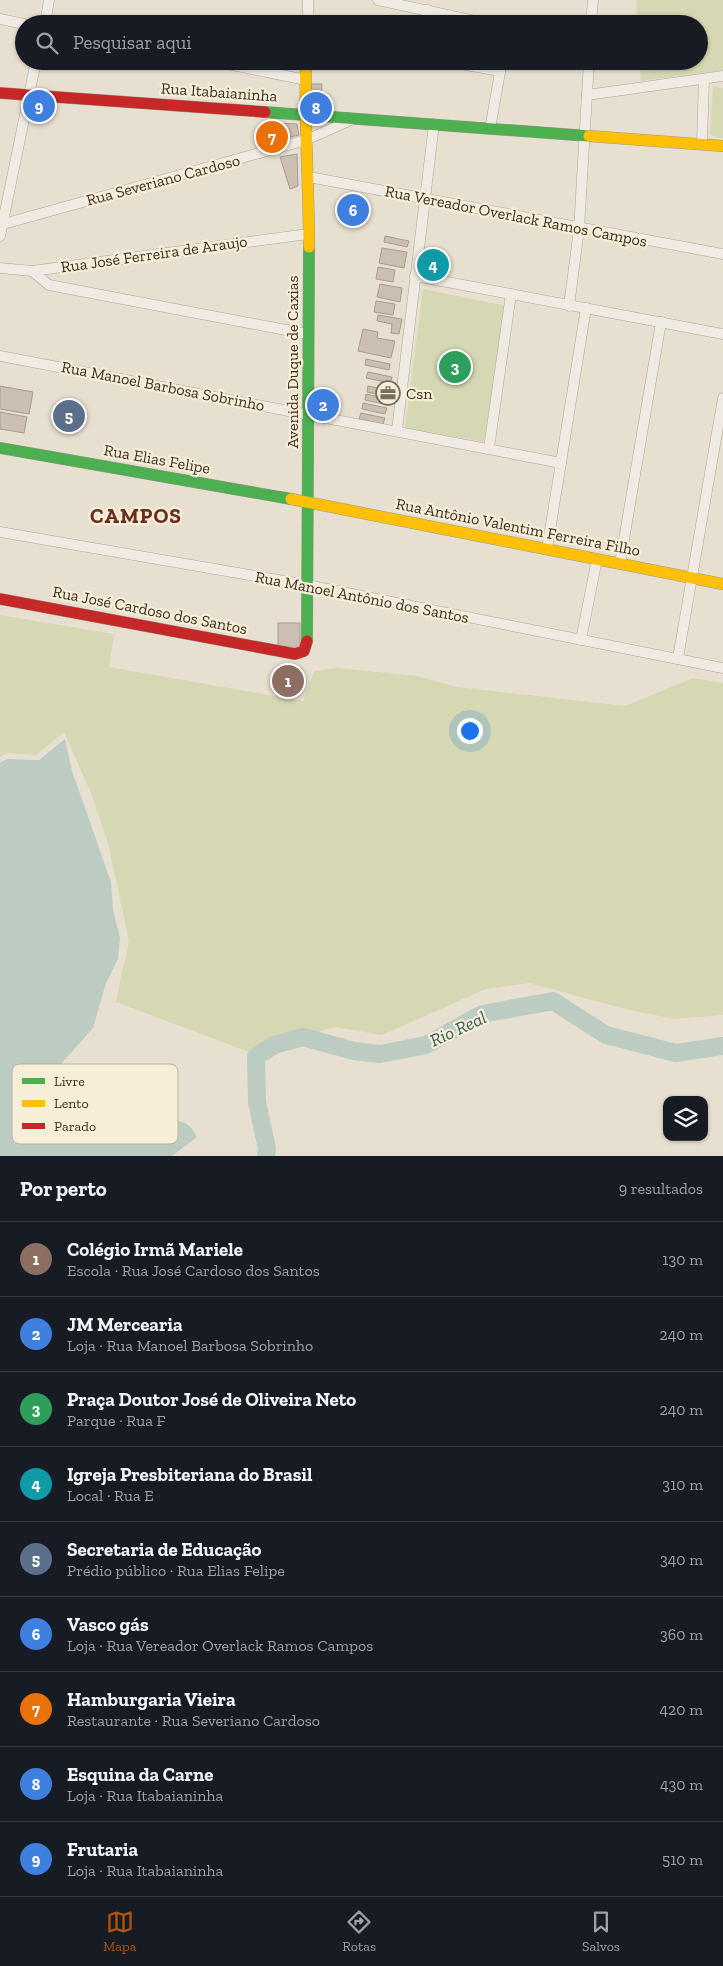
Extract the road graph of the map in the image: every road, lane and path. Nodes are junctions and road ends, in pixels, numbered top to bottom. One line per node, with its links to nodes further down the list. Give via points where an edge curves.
1 (49, 0): 6 (street)
2 (308, 0): 7 (street)
3 (378, 0): 5 (street)
4 (593, 0): 10 (street)
5 (428, 10): 8 (street); 9 (street)
6 (46, 15)
7 (308, 15)
8 (427, 15)
9 (450, 15)
10 (592, 15)
11 (0, 19): 12 (street)
12 (15, 22)
13 (34, 70): 22 (street)
14 (258, 70): 20 (street)
15 (306, 70): 20 (street, Avenida Duque de Caxias)
16 (500, 70): 27 (street)
17 (588, 70): 23 (street)
18 (722, 77): 19 (street)
19 (704, 79): 23 (street); 30 (street)
20 (306, 80): 24 (street, Avenida Duque de Caxias)
21 (0, 93): 22 (street, Rua Itabaianinha)
22 (29, 95): 24 (street, Rua Itabaianinha); 34 (street)
23 (587, 95): 28 (street)
24 (304, 114): 25 (street, Rua Itabaianinha); 29 (street, Avenida Duque de Caxias)
25 (353, 118): 26 (street, Rua Itabaianinha); 29 (street, Rua Severiano Cardoso)
26 (434, 124): 27 (street, Rua Itabaianinha); 33 (street)
27 (490, 129): 28 (street, Rua Itabaianinha)
28 (585, 136): 30 (street, Rua Itabaianinha); 35 (street)
29 (306, 140): 32 (street, Avenida Duque de Caxias); 34 (street, Rua Severiano Cardoso)
30 (702, 142): 31 (street, Rua Itabaianinha)
31 (723, 146)
32 (309, 177): 33 (street, Rua Vereador Overlack Ramos Campos); 36 (street, Avenida Duque de Caxias)
33 (424, 199): 35 (street, Rua Vereador Overlack Ramos Campos); 41 (street)
34 (1, 225): 37 (street)
35 (579, 229): 38 (street, Rua Vereador Overlack Ramos Campos); 43 (street)
36 (308, 234): 40 (street, Rua José Ferreira de Araujo); 46 (street, Avenida Duque de Caxias)
37 (0, 236)
38 (723, 254)
39 (0, 268): 40 (street, Rua José Ferreira de Araujo)
40 (32, 271): 46 (street, via 49,285)
41 (415, 276): 42 (street); 51 (street)
42 (511, 294): 43 (street); 54 (street)
43 (569, 306): 44 (street)
44 (586, 308): 45 (street); 55 (street)
45 (661, 322): 47 (street); 60 (street)
46 (307, 334): 50 (street, Avenida Duque de Caxias)
47 (723, 334)
48 (0, 356): 50 (street, Rua Manoel Barbosa Sobrinho)
49 (723, 398): 52 (street)
50 (309, 413): 51 (street, Rua Manoel Barbosa Sobrinho); 56 (street, Avenida Duque de Caxias)
51 (396, 430): 54 (street, Rua Manoel Barbosa Sobrinho)
52 (720, 436): 61 (street)
53 (0, 448): 56 (street, Rua Elias Felipe)
54 (489, 448): 55 (street, Rua Manoel Barbosa Sobrinho)
55 (561, 463): 58 (street)
56 (308, 502): 58 (street, Rua Antônio Valentim Ferreira Filho); 63 (street, Avenida Duque de Caxias)
57 (0, 532): 63 (street, Rua Manoel Antônio dos Santos)
58 (547, 549): 59 (street, Rua Antônio Valentim Ferreira Filho)
59 (597, 559): 60 (street, Rua Antônio Valentim Ferreira Filho); 65 (street)
60 (620, 563): 61 (street, Rua Antônio Valentim Ferreira Filho)
61 (693, 578): 62 (street, Rua Antônio Valentim Ferreira Filho); 67 (street)
62 (723, 584)
63 (307, 585): 65 (street, Rua Manoel Antônio dos Santos); 66 (street, Avenida Duque de Caxias, via 306,648 302,654)
64 (0, 599): 66 (street, Rua José Cardoso dos Santos)
65 (581, 640): 67 (street, Rua Manoel Antônio dos Santos)
66 (295, 654)
67 (678, 658): 68 (street, Rua Manoel Antônio dos Santos)
68 (723, 668)

